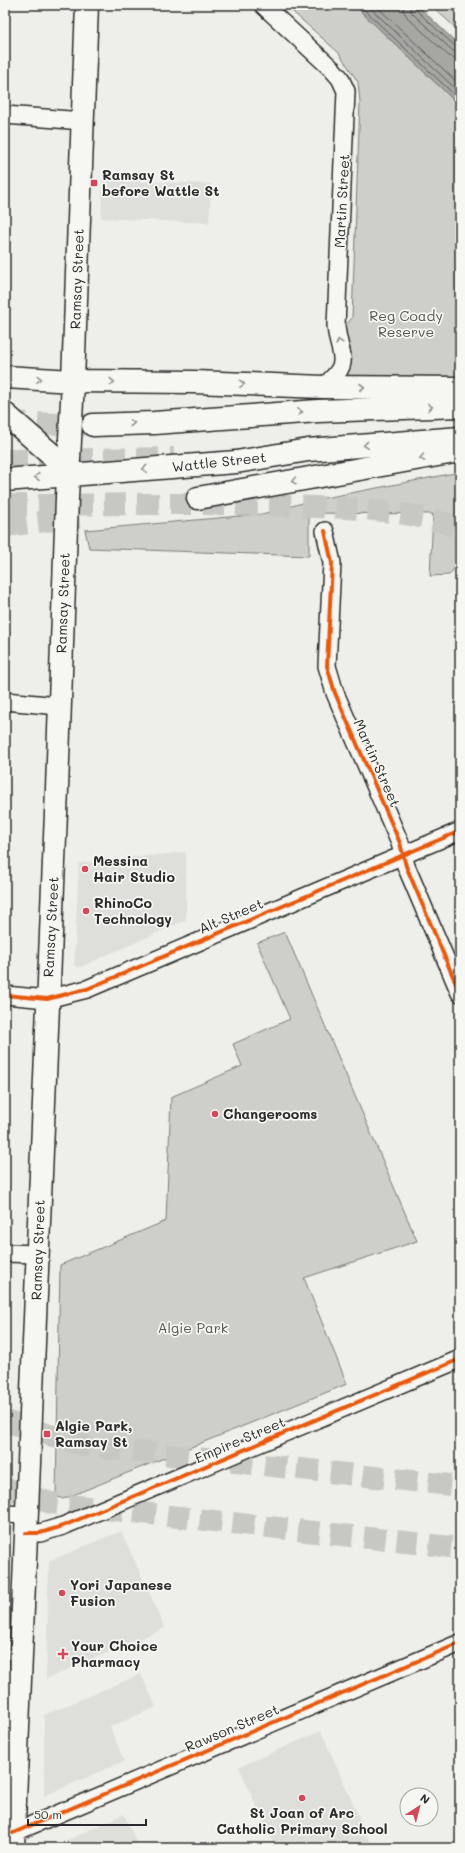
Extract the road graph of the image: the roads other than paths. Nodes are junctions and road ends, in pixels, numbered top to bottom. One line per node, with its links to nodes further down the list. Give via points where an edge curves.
1 (87, 5): 4 (main road, Ramsay Street)
2 (263, 5): 7 (street, Martin Street, one-way to 2, via 336,374 343,360 336,334 336,317 347,97 344,85 332,68)
3 (5, 115): 4 (street)
4 (83, 121): 6 (main road, Ramsay Street)
5 (5, 377): 6 (main road, one-way to 6)
6 (73, 381): 7 (main road, one-way to 7); 14 (main road, Ramsay Street)
7 (323, 387): 8 (main road, one-way to 8)
8 (460, 388)
9 (460, 406): 11 (main road, one-way to 9, via 318,410)
10 (5, 414): 14 (main road, via 50,453)
11 (93, 425)
12 (460, 438): 14 (main road, Wattle Street, one-way to 14, via 308,450 236,462)
13 (460, 451): 16 (main road, one-way to 16)
14 (69, 474): 15 (main road, Wattle Street, one-way to 15); 19 (main road, Ramsay Street)
15 (5, 480)
16 (198, 498)
17 (325, 531): 21 (street, Martin Street, via 332,563 327,666 335,693)
18 (5, 701): 19 (street)
19 (59, 706): 24 (main road, Ramsay Street)
20 (460, 831): 21 (street, Alt Street)
21 (403, 855): 22 (street, Martin Street); 24 (street, Alt Street, via 87,989)
22 (460, 993)
23 (5, 995): 24 (street, Alt Street)
24 (48, 999): 26 (main road, Ramsay Street)
25 (5, 1253): 26 (street)
26 (38, 1254): 29 (main road, Ramsay Street)
27 (460, 1359): 29 (street, Empire Street, via 63,1526 40,1533)
28 (5, 1514): 29 (street, Empire Street)
29 (26, 1524): 31 (main road, Ramsay Street)
30 (460, 1643): 32 (street, Rawson Street)
31 (10, 1776): 32 (main road, Ramsay Street)
32 (13, 1841)

